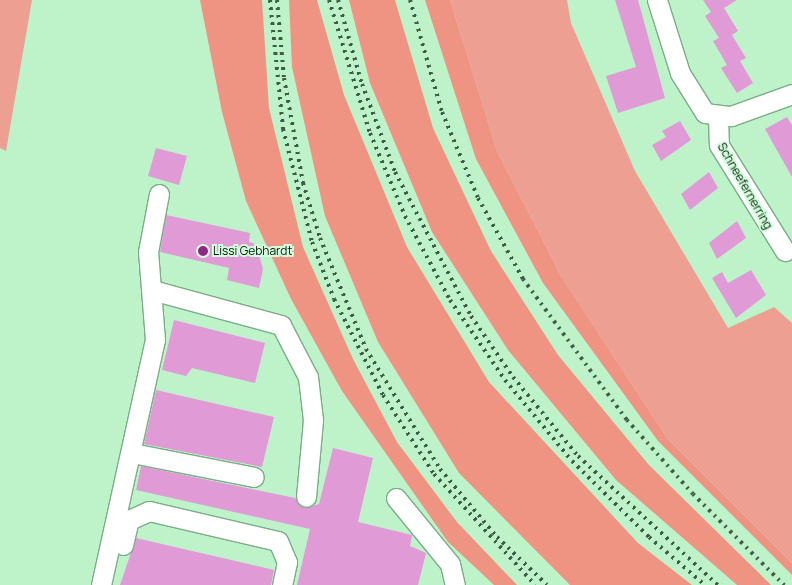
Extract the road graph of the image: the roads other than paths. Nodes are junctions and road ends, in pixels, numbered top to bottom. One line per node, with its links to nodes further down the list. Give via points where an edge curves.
1 (657, 0): 3 (street, via 680,73 705,113)
2 (792, 94): 3 (street)
3 (718, 118): 5 (street, Schneefernerring, via 719,145)
4 (159, 194): 6 (street, via 148,252)
5 (786, 250)
6 (152, 290): 7 (street, via 155,340); 9 (street, via 282,326 308,378 313,420)
7 (132, 453): 8 (street); 11 (street)
8 (254, 477)
9 (306, 497)
10 (396, 498): 14 (street, via 450,564)
11 (101, 585)
12 (113, 585): 13 (street, via 129,520 149,511 278,541 287,562)
13 (282, 585)
14 (456, 585)

